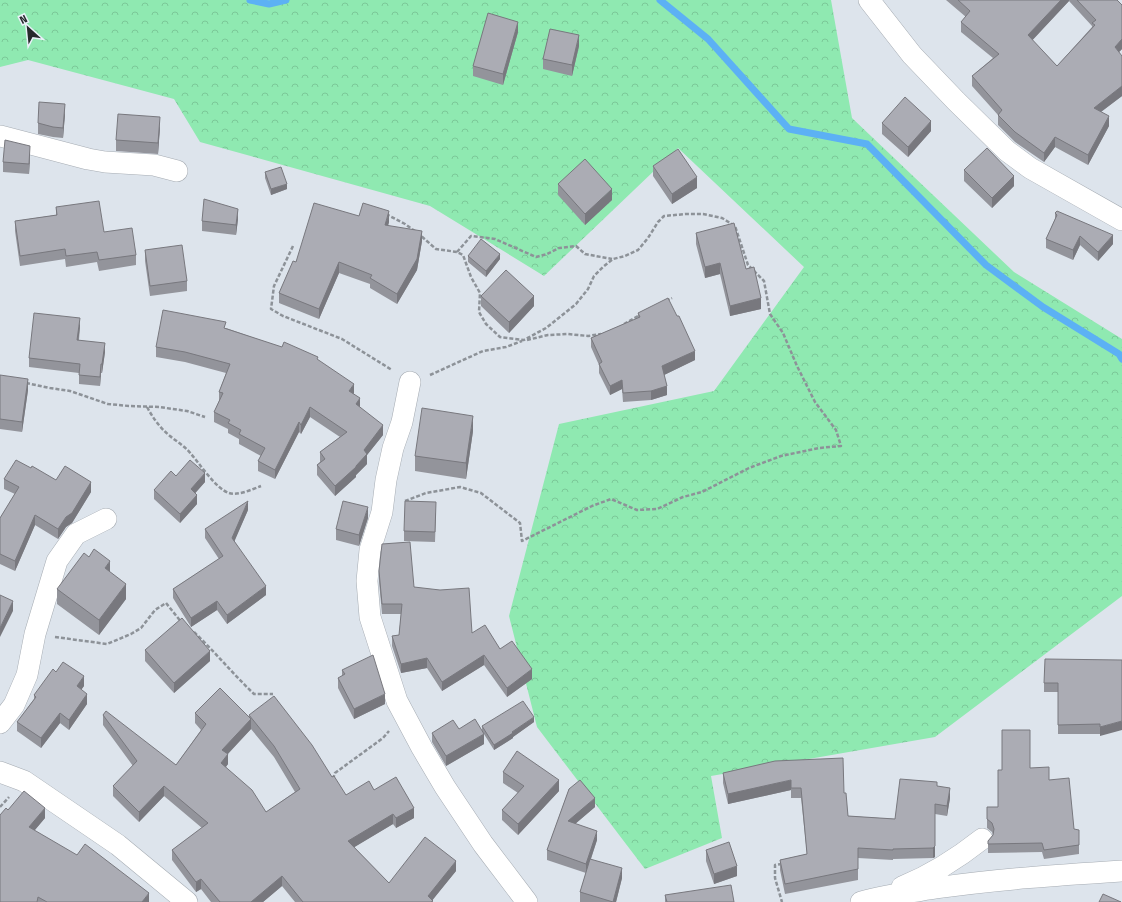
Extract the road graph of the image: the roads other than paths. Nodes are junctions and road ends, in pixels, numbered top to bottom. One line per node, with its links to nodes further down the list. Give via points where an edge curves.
1 (869, 0): 4 (street, via 912,56 1007,151 1030,168)
2 (0, 136): 3 (street, via 88,159 154,165)
3 (177, 171)
4 (1122, 220)
5 (410, 382): 13 (street, via 386,480 382,512 370,550 367,581 370,617 397,701 461,812)
6 (106, 519): 7 (street, via 76,534 57,561 35,634 27,675 14,706)
7 (0, 723)
8 (0, 772): 12 (street, via 24,781 118,845)
9 (982, 839): 11 (street, via 967,851 912,883)
10 (1122, 871): 11 (street, via 968,884)
11 (870, 899)
12 (187, 902)
13 (527, 902)

